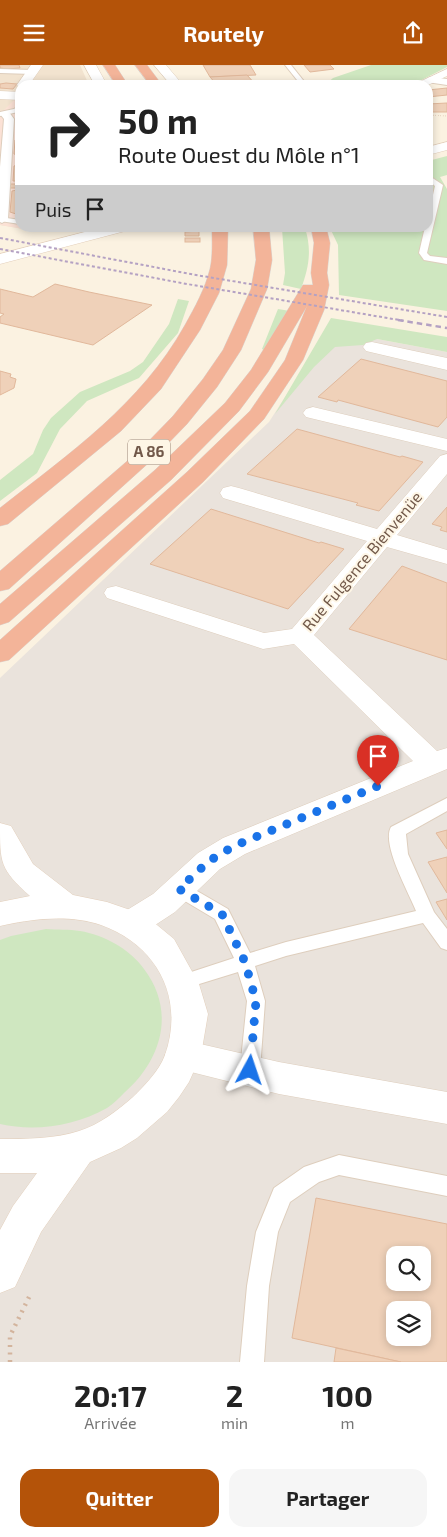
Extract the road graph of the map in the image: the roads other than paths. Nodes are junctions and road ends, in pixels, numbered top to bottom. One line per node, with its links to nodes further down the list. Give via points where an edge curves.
1 (90, 65): 10 (street)
2 (109, 65): 11 (highway)
3 (141, 65): 12 (highway)
4 (160, 65): 13 (street)
5 (288, 65): 14 (lane)
6 (35, 69): 7 (lane); 9 (street)
7 (0, 71)
8 (447, 72): 15 (street)
9 (27, 80)
10 (98, 80)
11 (119, 80)
12 (152, 80)
13 (173, 80)
14 (300, 80)
15 (430, 80)
16 (447, 82): 17 (street)
17 (433, 83)
18 (15, 94): 19 (street)
19 (0, 95)
20 (15, 109): 21 (lane)
21 (2, 114): 27 (street, via 9,119)
22 (447, 139): 23 (street)
23 (433, 143)
24 (447, 146): 25 (street)
25 (433, 150)
26 (15, 159): 27 (street)
27 (6, 160): 30 (street)
28 (433, 181): 29 (lane, via 439,185)
29 (433, 210)
30 (1, 219): 31 (lane)
31 (15, 221)
32 (82, 232): 38 (street)
33 (106, 232): 39 (street)
34 (220, 232): 50 (highway, A 86, via 216,276 200,314 159,377 130,412)
35 (262, 232): 42 (highway, A 86, via 264,261)
36 (319, 232): 41 (highway, via 322,243)
37 (428, 232): 40 (lane, via 423,253 427,258)
38 (0, 253)
39 (0, 259)
40 (447, 261)
41 (319, 273): 48 (highway, via 259,372 237,400); 57 (highway, via 321,285 315,310 294,360 257,415 196,477)
42 (259, 289): 48 (highway, via 267,309 242,373); 53 (highway, A 86, via 232,350 180,420 147,454)
43 (372, 347): 44 (street)
44 (447, 364)
45 (313, 413): 46 (street)
46 (447, 445)
47 (447, 460): 51 (street, Rue Fulgence Bienvenüe)
48 (166, 473): 55 (highway)
49 (231, 493): 51 (street)
50 (0, 519)
51 (381, 538): 52 (street); 56 (street, Rue Fulgence Bienvenüe)
52 (447, 557)
53 (0, 584)
54 (116, 593): 56 (street, via 263,641)
55 (0, 617)
56 (300, 636): 58 (street, Rue Fulgence Bienvenüe)
57 (0, 654)
58 (440, 761): 61 (street, via 234,846 209,861)
59 (447, 803): 64 (lane, via 397,831 400,854)
60 (0, 834): 62 (street, via 22,872)
61 (179, 889): 65 (street); 67 (lane, via 222,914)
62 (63, 905): 63 (street, via 20,908); 65 (street, via 98,911)
63 (0, 914)
64 (427, 915): 66 (lane); 67 (lane)
65 (131, 924): 68 (street, via 162,949)
66 (447, 943)
67 (245, 962): 68 (lane); 70 (lane, via 256,1001)
68 (183, 982): 69 (street, via 190,1014)
69 (183, 1055): 70 (street); 72 (street, via 171,1080 147,1108 115,1132)
70 (250, 1070): 71 (street)
71 (447, 1108)
72 (77, 1149): 73 (street, via 33,1158); 75 (street, via 27,1219)
73 (0, 1156)
74 (447, 1186): 76 (lane, via 339,1165 312,1174 282,1195 267,1232 258,1286)
75 (17, 1279)
76 (252, 1362)

